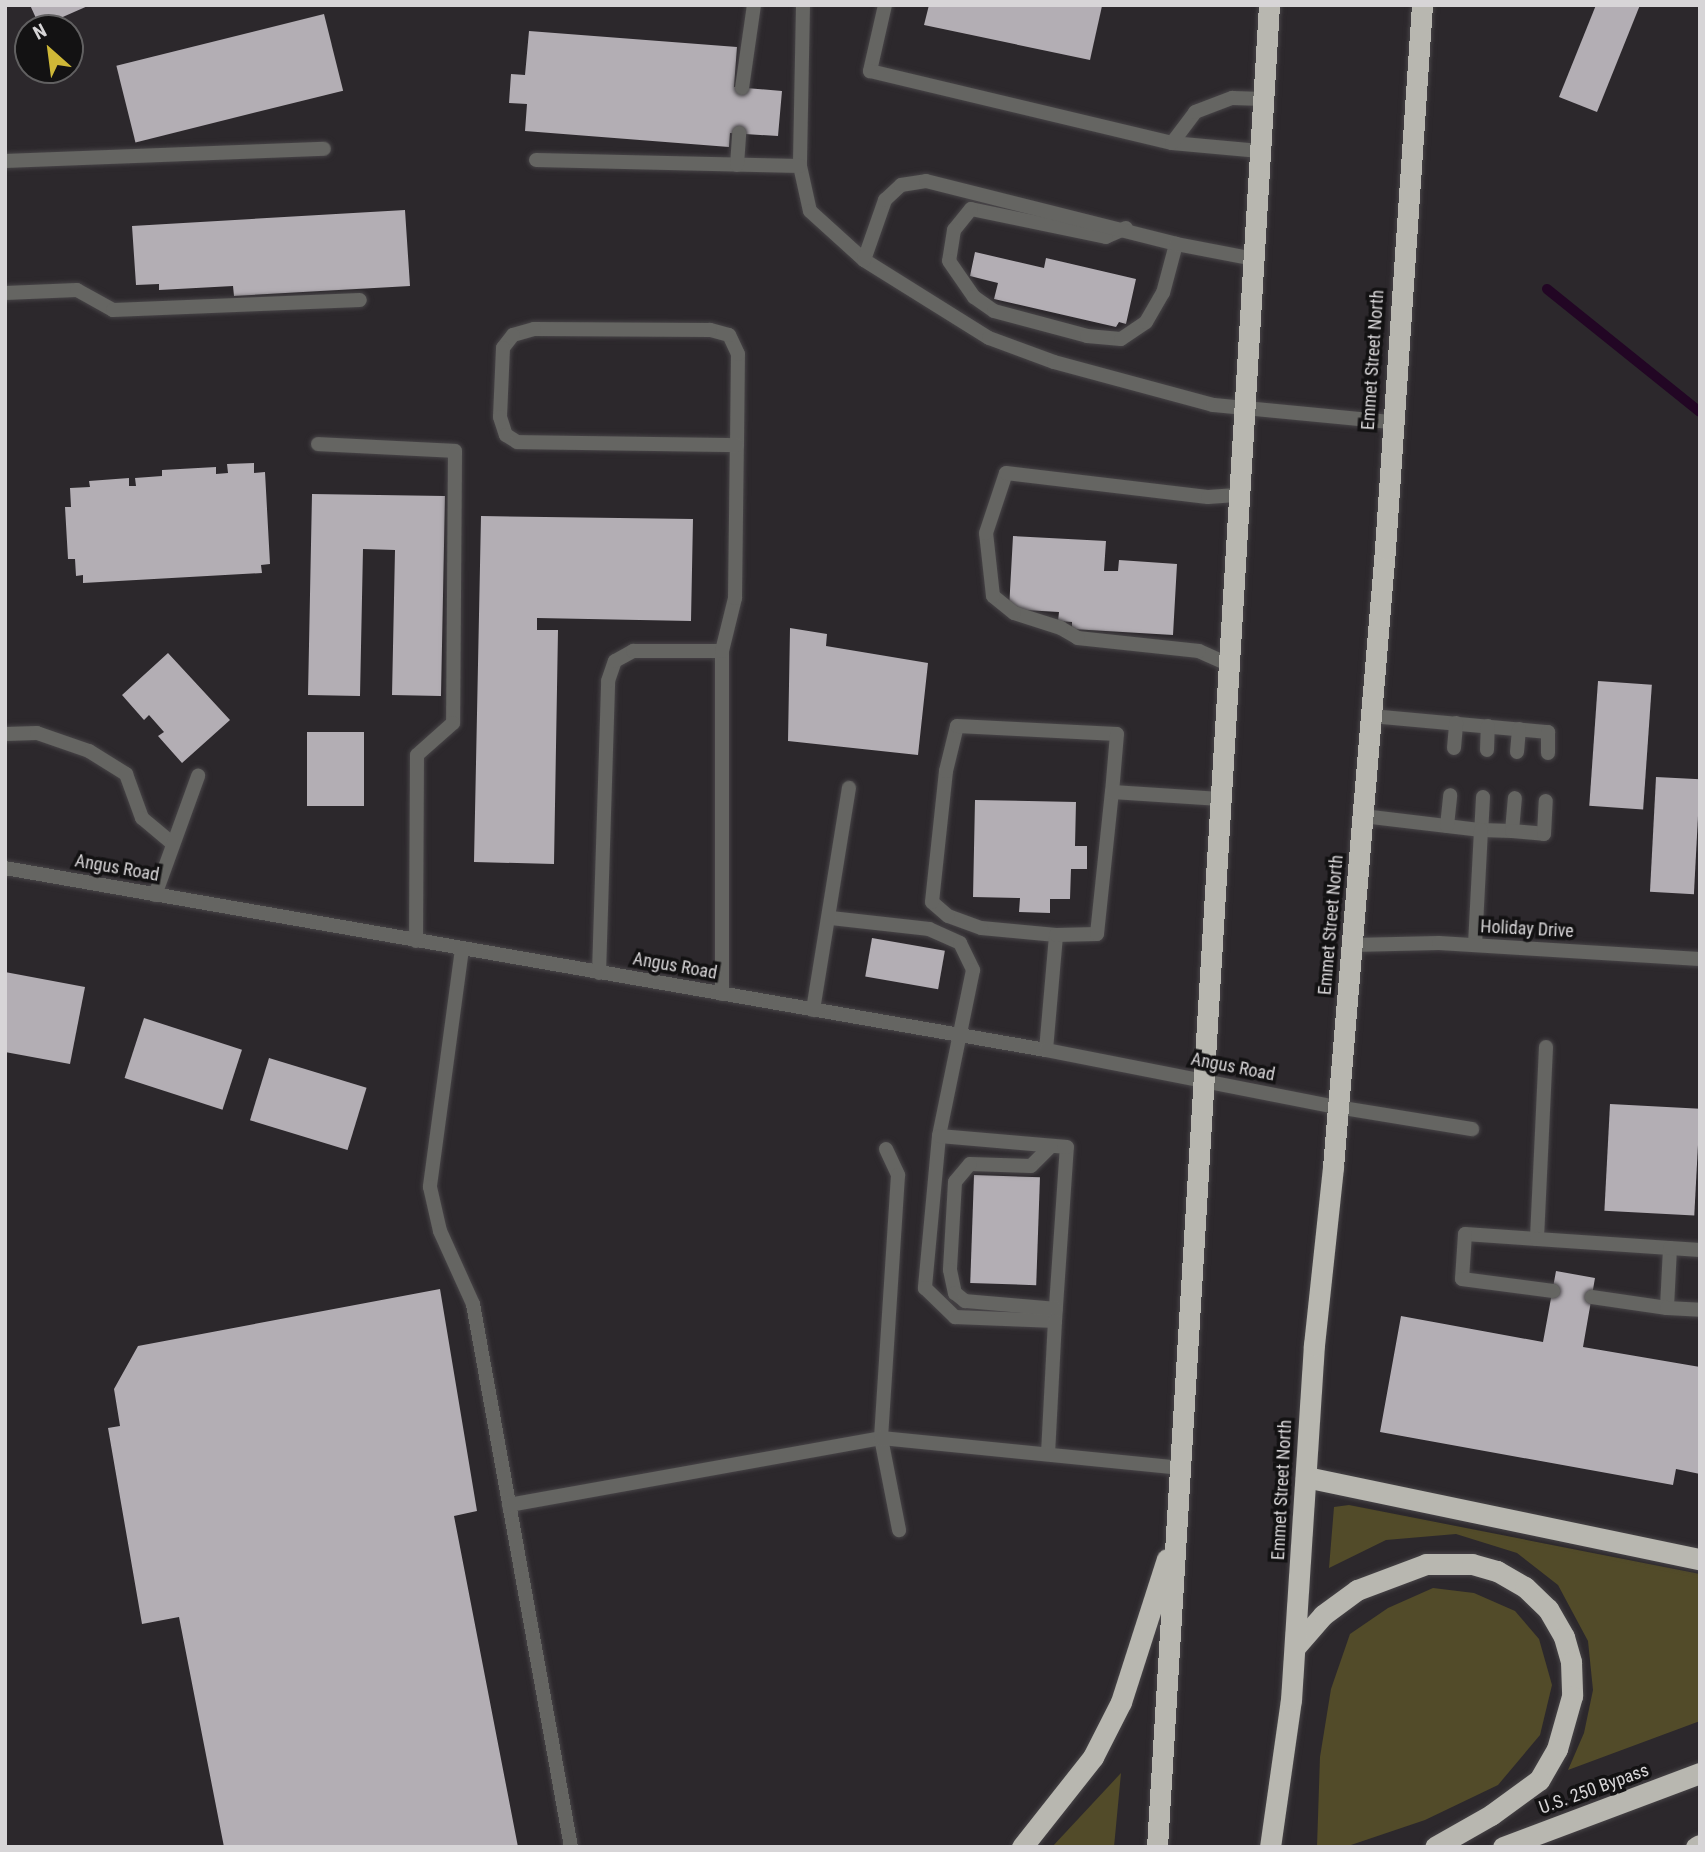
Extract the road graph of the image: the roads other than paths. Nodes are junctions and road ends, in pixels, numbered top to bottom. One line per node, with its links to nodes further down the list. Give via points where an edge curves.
1 (754, 5): 6 (street)
2 (803, 5): 15 (street)
3 (885, 5): 9 (street, via 870,71)
4 (1269, 5): 7 (highway)
5 (1422, 5): 23 (highway, Emmet Street North)
6 (742, 88)
7 (1264, 99): 9 (street, via 1232,98 1195,112); 11 (highway)
8 (739, 133): 14 (street)
9 (1172, 143): 11 (street)
10 (324, 149): 13 (street)
11 (1260, 151): 18 (highway)
12 (537, 160): 14 (street)
13 (5, 162)
14 (737, 164): 15 (street)
15 (800, 166): 19 (street, via 810,211)
16 (1126, 228): 17 (street); 17 (street, via 1106,237 971,209 954,229 949,261 974,297 994,311 1087,336 1121,339 1146,323 1163,293); 19 (street, via 926,181 901,185 885,200)
17 (1176, 244): 18 (street)
18 (1255, 259): 22 (highway)
19 (864, 260): 22 (street, via 989,338 1103,377)
20 (5, 293): 21 (street, via 77,289 113,310)
21 (360, 300)
22 (1245, 409): 23 (street); 26 (highway)
23 (1391, 422): 29 (highway, Emmet Street North)
24 (318, 444): 55 (street, via 455,451 453,723 417,755)
25 (737, 445): 25 (street, via 738,355 729,335 710,330 534,329 513,335 503,348 500,417 506,435 517,442); 27 (street, via 735,598)
26 (1240, 495): 28 (highway); 28 (street, via 1208,497 1006,473 986,533 987,575 993,596 1002,605 1077,638 1199,651)
27 (722, 651): 60 (street, via 634,651 615,661 608,681); 61 (street)
28 (1228, 664): 44 (highway)
29 (1371, 716): 30 (street); 46 (highway, Emmet Street North)
30 (1456, 723): 31 (street); 34 (street)
31 (1488, 726): 32 (street); 35 (street)
32 (1519, 729): 36 (street); 37 (street, via 1548,732)
33 (5, 734): 50 (street, via 37,733 89,751 126,774 142,818)
34 (1454, 748)
35 (1487, 750)
36 (1517, 752)
37 (1548, 753)
38 (198, 776): 50 (street)
39 (849, 788): 53 (street)
40 (1112, 792): 44 (street); 54 (street, via 1097,934); 54 (street, via 1118,734 957,726 946,771 932,902 948,916 981,928)
41 (1450, 795): 47 (street)
42 (1483, 797): 48 (street)
43 (1515, 798): 49 (street)
44 (1221, 799): 66 (highway)
45 (1546, 801): 49 (street, via 1544,834)
46 (1363, 816): 47 (street); 56 (highway, Emmet Street North)
47 (1447, 826): 48 (street)
48 (1481, 830): 49 (street); 57 (street)
49 (1512, 831)
50 (173, 844): 52 (street)
51 (5, 868): 52 (street, Angus Road)
52 (155, 895): 55 (street, Angus Road)
53 (831, 918): 62 (street); 63 (street, via 929,929 960,943 973,970)
54 (1056, 935): 65 (street)
55 (416, 941): 58 (street, Angus Road)
56 (1352, 945): 57 (street, Holiday Drive); 67 (highway, Emmet Street North)
57 (1475, 945): 59 (street, Holiday Drive)
58 (462, 949): 60 (street, Angus Road); 84 (street, via 430,1186 440,1231 473,1304)
59 (1700, 958)
60 (599, 973): 61 (street, Angus Road)
61 (722, 994): 62 (street, Angus Road)
62 (813, 1010): 63 (street, Angus Road)
63 (960, 1035): 65 (street, Angus Road); 69 (street)
64 (1546, 1047): 72 (street)
65 (1046, 1050): 66 (street, Angus Road)
66 (1203, 1081): 67 (street, Angus Road); 82 (highway)
67 (1337, 1107): 68 (street, Angus Road); 83 (highway, Emmet Street North)
68 (1472, 1129)
69 (939, 1136): 70 (street); 79 (street, via 925,1288 955,1317)
70 (1051, 1146): 79 (street, via 1067,1147); 79 (street, via 1031,1166 970,1164 956,1182 950,1270 955,1293 965,1301)
71 (886, 1149): 80 (street, via 898,1175)
72 (1537, 1239): 73 (street); 75 (street, via 1465,1234 1462,1279)
73 (1670, 1248): 74 (street); 77 (street)
74 (1700, 1250)
75 (1553, 1291)
76 (1591, 1297): 77 (street)
77 (1667, 1308): 78 (street)
78 (1700, 1310)
79 (1056, 1315): 81 (street)
80 (881, 1438): 81 (street); 84 (street); 86 (street)
81 (1048, 1454): 82 (street)
82 (1179, 1468): 85 (highway)
83 (1306, 1477): 87 (highway); 88 (highway, Emmet Street North)
84 (509, 1505): 90 (street)
85 (1178, 1520): 91 (highway, via 1140,1656 1122,1702 1093,1757); 92 (highway)
86 (899, 1530)
87 (1700, 1559)
88 (1296, 1646): 93 (highway, Emmet Street North); 94 (highway, via 1324,1615 1357,1590 1426,1563 1472,1564 1497,1571 1525,1587 1548,1609 1564,1637 1571,1662 1572,1696 1557,1749 1539,1780)
89 (1700, 1773): 95 (highway, U.S. 250 Bypass)
90 (571, 1847)
91 (1022, 1847)
92 (1157, 1847)
93 (1270, 1847)
94 (1435, 1847)
95 (1503, 1847)

